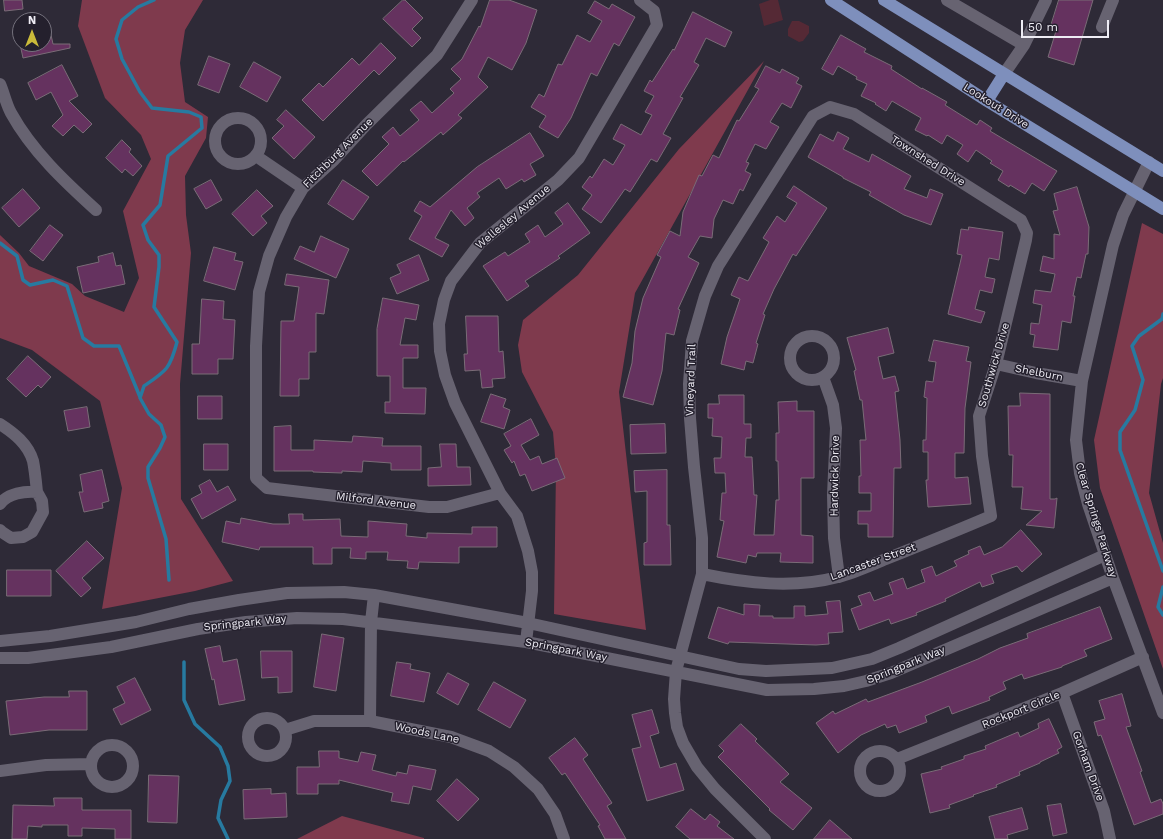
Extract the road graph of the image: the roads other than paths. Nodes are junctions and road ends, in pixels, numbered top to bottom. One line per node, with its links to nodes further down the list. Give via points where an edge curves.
1 (472, 0): 18 (street, Fitchburg Avenue, via 437,55)
2 (640, 0): 29 (street, Wellesley Avenue, via 654,11 657,25 579,158 558,180 480,243 451,281 444,300 439,324 440,351 445,375 455,403)
3 (831, 0): 8 (main road, Lookout Drive)
4 (884, 0): 11 (main road)
5 (947, 0): 10 (street)
6 (1046, 0): 10 (street)
7 (1113, 0): 9 (street)
8 (844, 3): 13 (main road, Lookout Drive)
9 (1102, 27)
10 (1024, 45): 11 (street)
11 (1004, 74): 13 (main road); 16 (main road)
12 (0, 84): 21 (street, via 11,112 30,142 59,176)
13 (988, 101): 19 (main road, Lookout Drive)
14 (813, 116): 22 (street, Townshed Drive, via 830,107 854,114 1021,220 1027,233); 34 (street, Vineyard Trail, via 718,266 705,296 692,341 690,418 702,538)
15 (256, 156): 18 (street)
16 (1149, 162): 17 (main road); 19 (street, Clear Springs Parkway)
17 (1163, 171)
18 (303, 188): 27 (street, Fitchburg Avenue, via 286,217 269,256 259,292 256,346)
19 (1134, 192): 20 (main road, Lookout Drive); 25 (street, Clear Springs Parkway, via 1113,245)
20 (1163, 208)
21 (96, 210)
22 (1026, 240): 23 (street, Southwick Drive)
23 (996, 364): 25 (street, Shelburn); 31 (street, Southwick Drive, via 979,416)
24 (823, 377): 35 (street, Hardwick Drive, via 833,405 836,428 832,495)
25 (1082, 380): 33 (street, Clear Springs Parkway, via 1076,440 1077,457)
26 (0, 424): 28 (street, via 14,433 25,445 33,460)
27 (256, 478): 29 (street, Milford Avenue, via 267,488 429,507 447,507)
28 (37, 492): 30 (street, via 25,491 11,496); 32 (street, via 42,501 43,512 32,532 23,538 11,538)
29 (500, 493): 39 (street, Wellesley Avenue, via 517,516 528,551 532,591)
30 (0, 504)
31 (991, 516): 35 (street, Lancaster Street)
32 (0, 530)
33 (1105, 555): 36 (street, Clear Springs Parkway); 42 (street, Springpark Way, via 872,659 832,668 766,671 739,669)
34 (702, 574): 35 (street, Lancaster Street, via 768,584 812,582); 42 (street, Vineyard Trail)
35 (839, 577)
36 (1112, 578): 43 (street, Clear Springs Parkway); 45 (street, Springpark Way, via 891,673 844,686 767,690)
37 (374, 595): 38 (street); 39 (street, Springpark Way); 40 (street, Springpark Way, via 344,592 287,593 196,608 101,628)
38 (371, 622): 41 (street, Springpark Way); 44 (street, Springpark Way, via 297,618 246,622 111,647 28,658); 48 (street)
39 (528, 623): 41 (street, Wellesley Avenue); 42 (street, Springpark Way)
40 (0, 641)
41 (526, 642): 45 (street, Springpark Way)
42 (680, 656): 45 (street, Vineyard Trail)
43 (1143, 657): 46 (street, Rockport Circle); 47 (street, Clear Springs Parkway)
44 (0, 658)
45 (676, 672): 54 (street, Vineyard Trail, via 675,713 683,743 697,767 715,789)
46 (1062, 693): 50 (street, Rockport Circle); 55 (street, Gorham Drive, via 1104,811)
47 (1163, 713)
48 (370, 721): 49 (street, Woods Lane, via 314,721); 53 (street, Woods Lane, via 451,737 489,751 538,789 555,814)
49 (285, 730)
50 (897, 760)
51 (91, 764): 52 (street, via 46,765)
52 (0, 771)
53 (564, 839)
54 (766, 839)
55 (1110, 839)

